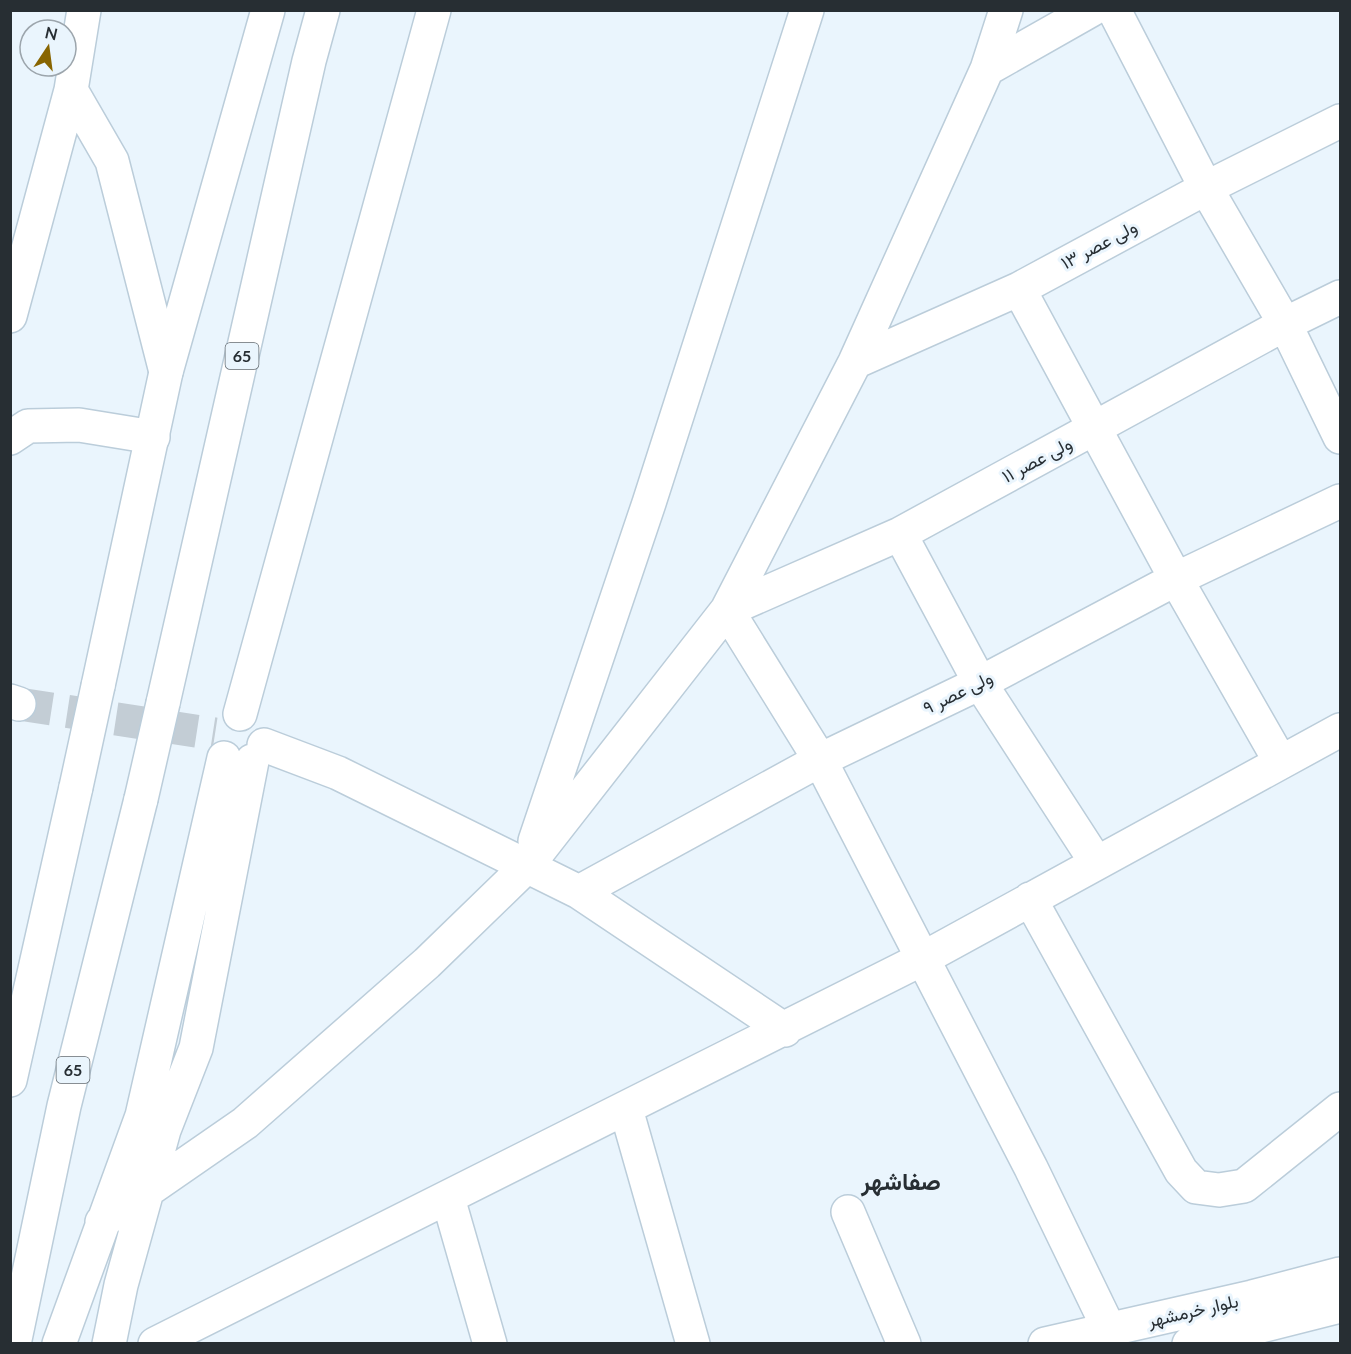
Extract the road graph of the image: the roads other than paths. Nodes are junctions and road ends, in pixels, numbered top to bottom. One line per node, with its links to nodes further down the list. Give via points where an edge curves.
1 (84, 10): 10 (main road)
2 (268, 10): 18 (main road)
3 (324, 10): 50 (main road, 65, bridge, via 309,61 141,799 64,1106)
4 (434, 10): 28 (main road)
5 (807, 10): 34 (main road, via 649,503)
6 (1006, 10): 9 (main road)
7 (1091, 10): 9 (main road)
8 (1114, 10): 12 (main road)
9 (987, 69): 17 (main road)
10 (71, 90): 15 (main road); 18 (main road, via 112,161)
11 (1341, 122): 12 (main road, ولی عصر ۱۳)
12 (1206, 188): 13 (main road, ولی عصر ۱۳); 16 (main road)
13 (1018, 289): 17 (main road, ولی عصر ۱۳); 19 (main road)
14 (1341, 297): 16 (main road, ولی عصر ۱۱)
15 (10, 316)
16 (1285, 324): 19 (main road, ولی عصر ۱۱); 21 (main road)
17 (855, 362): 26 (main road)
18 (166, 372): 20 (main road)
19 (1094, 430): 24 (main road, ولی عصر ۱۱); 25 (main road)
20 (153, 437): 22 (main road, via 79,425 28,426); 39 (main road, bridge)
21 (1341, 437)
22 (10, 438)
23 (1341, 501): 25 (main road, ولی عصر ۹)
24 (900, 534): 26 (main road, ولی عصر ۱۱); 27 (main road)
25 (1176, 579): 27 (main road, ولی عصر ۹); 32 (main road)
26 (727, 610): 31 (main road); 34 (main road)
27 (980, 683): 31 (main road, ولی عصر ۹); 33 (main road)
28 (240, 714): 30 (main road, via 262,727); 30 (main road, via 225,719 216,732 216,747)
29 (1341, 730): 32 (main road)
30 (247, 754): 34 (main road, via 338,773); 42 (main road, via 196,1048 164,1130); 45 (main road, via 142,1116)
31 (820, 760): 35 (main road, ولی عصر ۹); 37 (main road)
32 (1280, 761): 33 (main road)
33 (1096, 862): 36 (main road)
34 (527, 866): 35 (main road); 42 (main road, via 428,963 245,1123)
35 (579, 892): 38 (main road)
36 (1030, 899): 37 (main road); 41 (main road, via 1181,1171 1197,1187 1219,1190 1244,1186)
37 (922, 959): 38 (main road); 48 (main road, via 1031,1168)
38 (785, 1030): 40 (main road)
39 (10, 1080)
40 (626, 1109): 43 (main road); 55 (main road)
41 (1341, 1109)
42 (148, 1188): 45 (main road); 52 (main road)
43 (448, 1198): 53 (main road); 54 (main road)
44 (848, 1212): 56 (main road)
45 (102, 1222): 51 (main road)
46 (1341, 1274): 48 (main road, بلوار خرمشهر)
47 (1341, 1306): 49 (main road, بلوار خرمشهر)
48 (1109, 1329): 57 (main road, بلوار خرمشهر)
49 (1210, 1341)
50 (14, 1344)
51 (59, 1344)
52 (109, 1344)
53 (155, 1344)
54 (490, 1344)
55 (693, 1344)
56 (904, 1344)
57 (1045, 1344)

